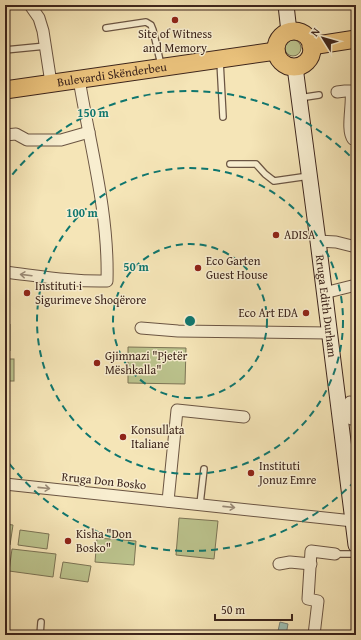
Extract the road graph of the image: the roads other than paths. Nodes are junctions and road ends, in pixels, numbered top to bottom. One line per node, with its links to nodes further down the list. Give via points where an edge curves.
1 (30, 5): 8 (street, via 39,18)
2 (241, 5): 3 (lane)
3 (246, 5)
4 (286, 5): 6 (main road)
5 (106, 28): 13 (lane, via 149,23)
6 (289, 32): 9 (main road, via 305,36); 11 (main road, via 278,41)
7 (356, 39): 9 (main road)
8 (46, 46): 10 (lane); 16 (street)
9 (311, 46): 14 (main road, via 306,62)
10 (5, 50)
11 (276, 51): 12 (main road, Bulevardi Skënderbeu); 14 (main road, via 282,63)
12 (220, 59): 13 (main road, Bulevardi Skënderbeu); 21 (lane)
13 (162, 67): 15 (main road, Bulevardi Skënderbeu)
14 (295, 67): 20 (main road, Rruga Edith Durham)
15 (79, 79): 16 (main road, Bulevardi Skënderbeu); 22 (street)
16 (51, 83): 17 (main road, Bulevardi Skënderbeu)
17 (5, 90)
18 (337, 92): 24 (street, via 351,91 350,128)
19 (319, 95): 20 (lane)
20 (299, 98): 26 (main road, Rruga Edith Durham)
21 (223, 116)
22 (89, 132): 23 (street, via 61,140 27,140 16,134); 29 (street, one-way to 29, via 104,220 107,281 90,282)
23 (5, 135)
24 (353, 139)
25 (230, 164): 26 (lane, via 256,164 274,181)
26 (309, 176): 27 (main road, Rruga Edith Durham)
27 (318, 241): 28 (street); 31 (main road, Rruga Edith Durham)
28 (356, 247)
29 (5, 272)
30 (356, 285): 31 (street)
31 (324, 293): 33 (main road, Rruga Edith Durham)
32 (141, 328): 33 (street, via 178,331)
33 (329, 333): 36 (main road, Rruga Edith Durham)
34 (350, 402): 36 (street)
35 (244, 417): 39 (street, via 177,410)
36 (349, 419): 40 (main road, Rruga Edith Durham)
37 (204, 469): 41 (lane)
38 (5, 484): 39 (street, Rruga Don Bosko, one-way to 39)
39 (168, 501): 41 (street, Rruga Don Bosko)
40 (354, 503): 42 (main road, Rruga Edith Durham)
41 (200, 504): 42 (street, Rruga Don Bosko, one-way to 42)
42 (353, 521): 43 (main road, Rruga Edith Durham)
43 (356, 545)
44 (334, 554): 45 (lane); 47 (street, via 311,551)
45 (356, 554)
46 (279, 564): 47 (street)
47 (311, 564): 50 (street, via 308,599 318,601)
48 (41, 622): 49 (lane)
49 (40, 635)
50 (314, 635)

